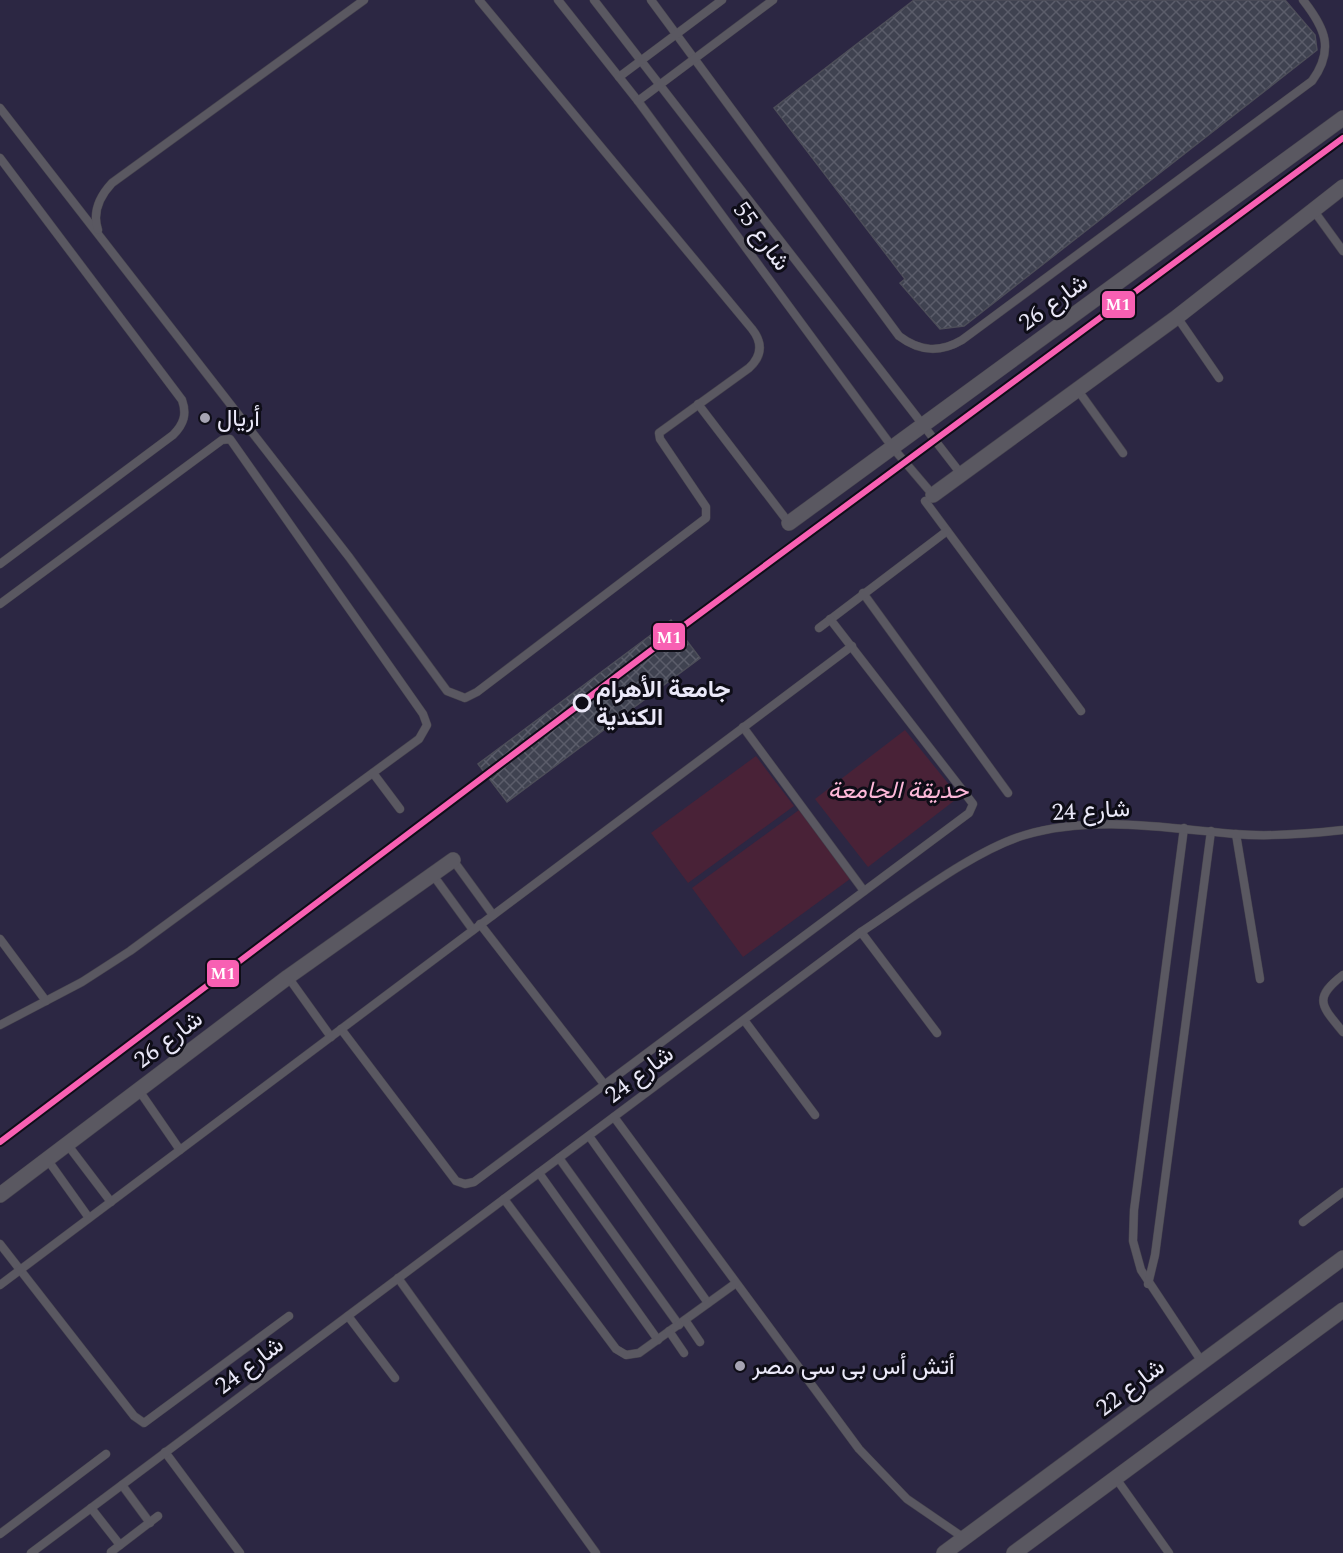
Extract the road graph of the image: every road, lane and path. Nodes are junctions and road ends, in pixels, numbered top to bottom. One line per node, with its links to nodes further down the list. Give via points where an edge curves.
1 (364, 0): 20 (lane, via 112,183 95,212)
2 (479, 0): 25 (lane, via 758,336 759,354 755,362)
3 (558, 0): 12 (lane, شارع 55)
4 (594, 0): 11 (lane, شارع 55)
5 (651, 0): 9 (lane)
6 (722, 0): 9 (lane)
7 (773, 0): 10 (lane)
8 (1303, 0): 10 (lane, via 1317,19 1325,40 1323,62 1312,81 962,340 942,349 919,348 899,336)
9 (676, 34): 10 (lane); 11 (lane)
10 (695, 59): 13 (lane)
11 (640, 61): 12 (lane); 13 (lane, شارع 55)
12 (619, 77): 14 (lane, شارع 55)
13 (660, 85): 14 (lane); 26 (lane, شارع 55)
14 (638, 101): 27 (lane, شارع 55)
15 (0, 108): 20 (lane)
16 (1343, 118): 26 (street, شارع 26)
17 (0, 158): 33 (lane, via 185,409 181,428 173,435)
18 (1342, 189): 19 (street)
19 (1314, 211): 21 (lane); 22 (street)
20 (99, 235): 25 (lane, via 350,557 447,691 458,698 477,692 706,518 706,507 659,437 661,431)
21 (1343, 251)
22 (1177, 316): 23 (lane); 24 (street)
23 (1219, 378)
24 (1077, 389): 28 (lane); 29 (street)
25 (698, 404): 31 (lane)
26 (922, 426): 27 (street, شارع 26); 29 (lane, شارع 55)
27 (893, 448): 30 (lane, شارع 55); 31 (street, شارع 26)
28 (1123, 453)
29 (961, 474): 30 (street)
30 (929, 498): 32 (lane, شارع 55)
31 (789, 523)
32 (947, 531): 34 (lane); 39 (lane, شارع 55)
33 (0, 564)
34 (863, 593): 36 (lane); 42 (lane)
35 (0, 604): 41 (lane, via 222,440 230,439 426,719 424,736)
36 (830, 619): 37 (lane); 38 (lane)
37 (819, 628)
38 (852, 646): 40 (lane); 50 (lane, via 973,804 969,813)
39 (1081, 711)
40 (743, 727): 50 (lane); 51 (lane)
41 (373, 773): 43 (lane); 58 (lane, via 130,951)
42 (1008, 793)
43 (400, 809)
44 (1184, 828): 46 (lane, شارع 24); 53 (lane, شارع 24, via 1069,826 1025,835 978,856); 86 (lane, via 1133,1226 1135,1256)
45 (1343, 830): 47 (lane, شارع 24)
46 (1211, 831): 47 (lane, شارع 24); 86 (lane)
47 (1236, 834): 57 (lane)
48 (453, 860): 49 (street, شارع 26); 51 (lane)
49 (433, 875): 52 (lane); 56 (street, شارع 26)
50 (864, 891): 65 (lane)
51 (493, 915): 52 (lane)
52 (476, 927): 61 (lane); 65 (lane)
53 (861, 932): 59 (lane, شارع 24); 63 (lane)
54 (0, 939): 58 (lane)
55 (1343, 975): 62 (lane, via 1327,987 1322,998 1324,1009)
56 (288, 977): 64 (lane); 66 (street, شارع 26)
57 (1260, 979)
58 (46, 1001): 60 (lane)
59 (744, 1020): 67 (lane); 68 (lane, شارع 24)
60 (0, 1025)
61 (341, 1029): 64 (lane); 65 (lane, via 450,1174 465,1184 474,1182)
62 (1343, 1032)
63 (937, 1033)
64 (331, 1036): 71 (lane)
65 (604, 1084)
66 (138, 1089): 70 (street, شارع 26); 71 (lane)
67 (815, 1115)
68 (614, 1116): 69 (lane, شارع 24); 85 (lane)
69 (589, 1136): 72 (lane, شارع 24); 88 (lane)
70 (67, 1144): 73 (street, شارع 26); 78 (lane)
71 (180, 1150): 78 (lane)
72 (559, 1158): 74 (lane, شارع 24); 92 (lane)
73 (47, 1159): 76 (street, شارع 26); 79 (lane)
74 (539, 1173): 77 (lane, شارع 24); 94 (lane)
75 (1343, 1192): 80 (lane)
76 (0, 1195)
77 (504, 1199): 84 (lane, شارع 24); 94 (lane, via 616,1349 633,1355)
78 (111, 1202): 79 (lane)
79 (89, 1218): 83 (lane)
80 (1303, 1222)
81 (0, 1244): 83 (lane)
82 (1343, 1258): 97 (street, شارع 22)
83 (20, 1270): 87 (lane); 90 (lane, via 134,1416 144,1422)
84 (398, 1278): 91 (lane, شارع 24); 112 (lane)
85 (736, 1283): 88 (lane); 107 (lane, via 837,1422 882,1476 907,1499)
86 (1148, 1284): 97 (lane)
87 (0, 1285)
88 (708, 1303): 92 (lane)
89 (1343, 1311): 101 (street)
90 (289, 1316)
91 (348, 1316): 98 (lane); 99 (lane, شارع 24)
92 (682, 1322): 93 (lane); 95 (lane)
93 (669, 1331): 94 (lane); 96 (lane)
94 (658, 1340)
95 (700, 1342)
96 (684, 1353)
97 (1202, 1362): 107 (street, شارع 22)
98 (395, 1378)
99 (165, 1452): 102 (lane, شارع 24); 111 (lane)
100 (106, 1454): 106 (lane)
101 (1115, 1477): 114 (street); 115 (lane)
102 (122, 1485): 103 (lane, شارع 24); 105 (lane)
103 (91, 1508): 108 (lane); 110 (lane, شارع 24)
104 (158, 1516): 105 (lane)
105 (150, 1523): 108 (lane)
106 (0, 1534)
107 (964, 1538): 113 (street, شارع 22)
108 (120, 1545): 109 (lane)
109 (111, 1552)
110 (31, 1553)
111 (240, 1553)
112 (596, 1553)
113 (944, 1553)
114 (1014, 1553)
115 (1169, 1553)

